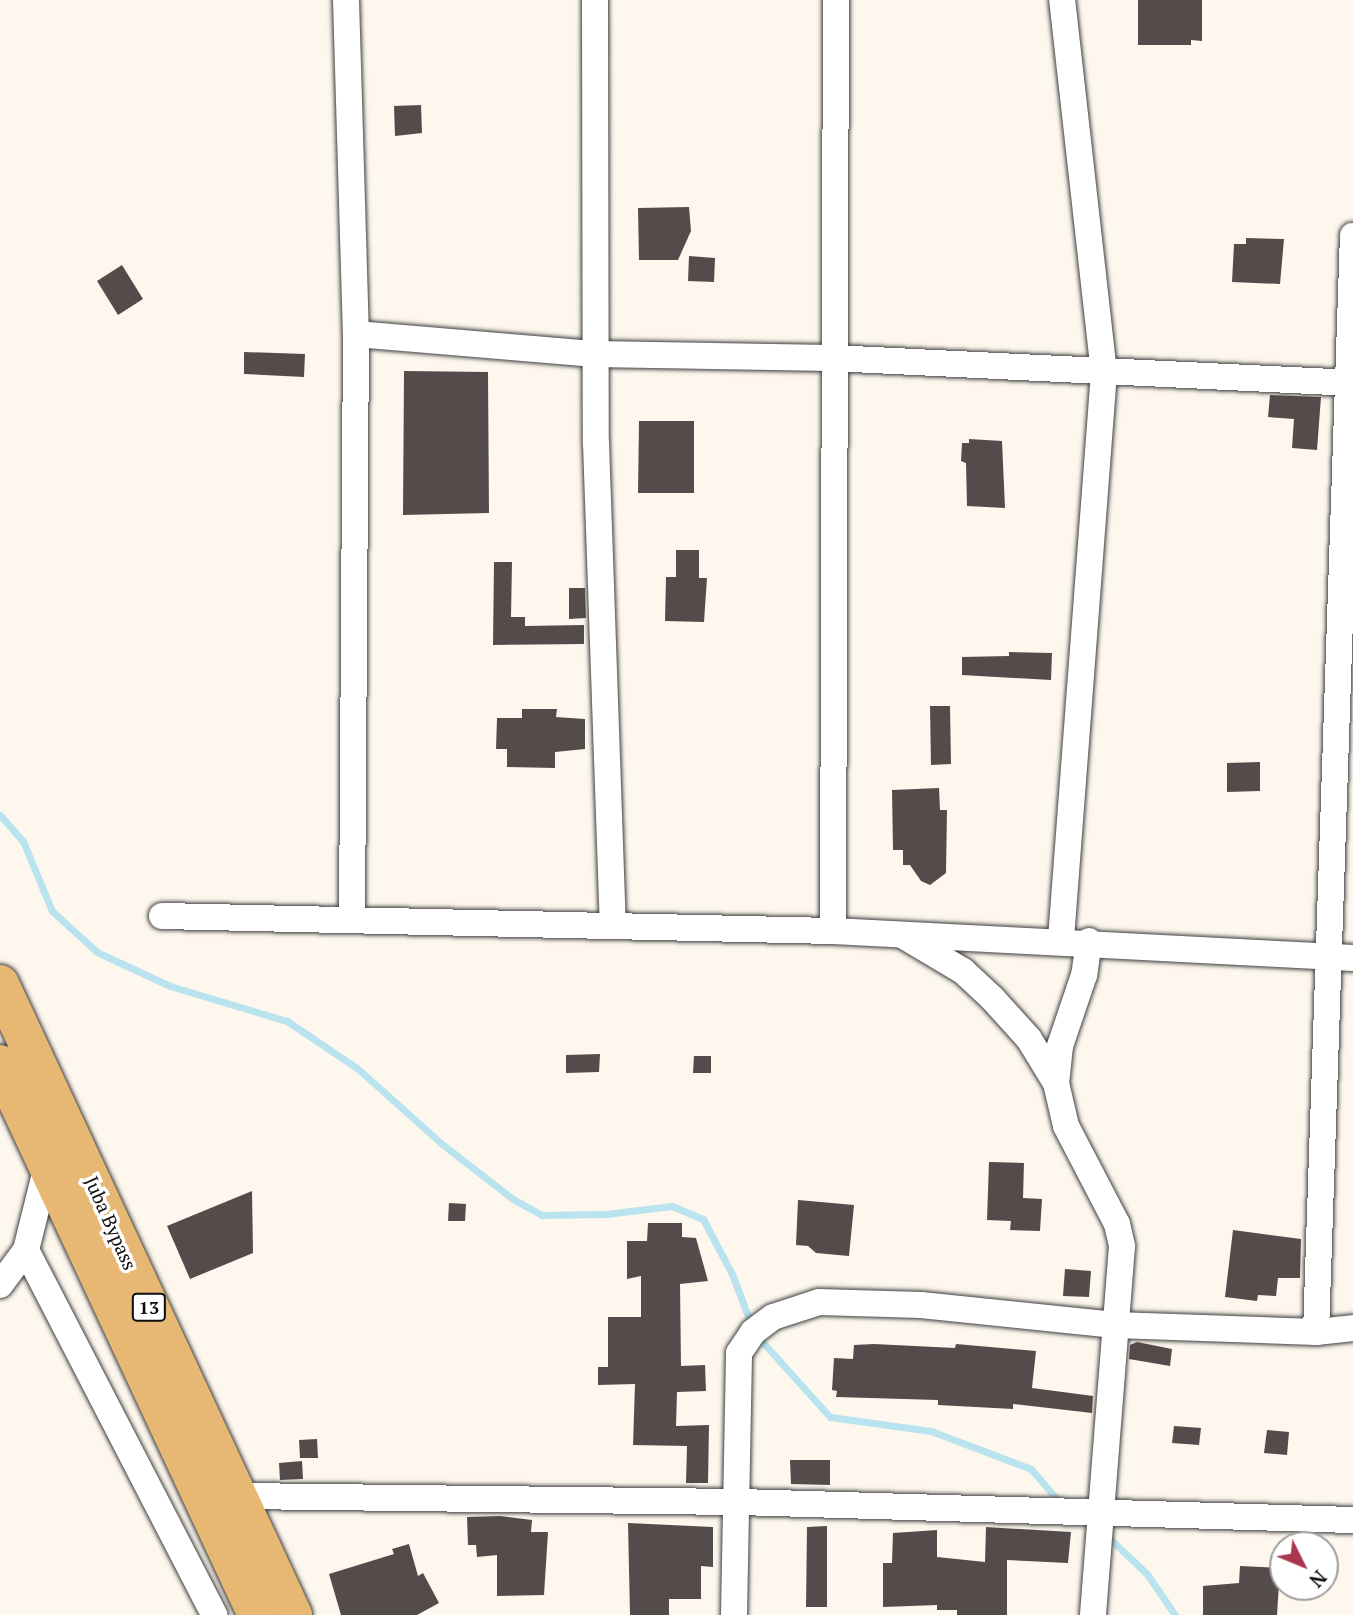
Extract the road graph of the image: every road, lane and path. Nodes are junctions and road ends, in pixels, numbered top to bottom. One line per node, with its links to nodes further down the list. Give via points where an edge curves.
1 (346, 0): 6 (street)
2 (594, 0): 7 (street)
3 (836, 0): 8 (street)
4 (1062, 0): 9 (street)
5 (1353, 236): 10 (street)
6 (356, 334): 7 (street); 12 (street)
7 (595, 354): 8 (street); 13 (street)
8 (831, 358): 9 (street); 14 (street)
9 (1104, 373): 10 (street); 16 (street)
10 (1352, 383): 18 (street)
11 (162, 916): 12 (street)
12 (352, 920): 13 (street)
13 (613, 926): 14 (street)
14 (833, 931): 15 (street)
15 (901, 934): 16 (street); 22 (street, via 963,971 992,998 1029,1040)
16 (1061, 939): 17 (street)
17 (1089, 941): 18 (street); 22 (street, via 1084,975 1060,1046)
18 (1325, 956): 19 (street); 28 (street)
19 (1353, 958)
20 (3, 991): 29 (main road, Juba Bypass / 13)
21 (0, 1064): 23 (main road, Juba Bypass)
22 (1056, 1083): 26 (street, via 1066,1126 1117,1223 1122,1257)
23 (48, 1161): 24 (street); 34 (main road, Juba Bypass)
24 (26, 1250): 25 (street); 33 (street)
25 (0, 1285)
26 (1115, 1325): 28 (street); 30 (street, via 934,1306 819,1302 773,1317 753,1332 739,1353); 31 (street)
27 (1353, 1328): 28 (street)
28 (1316, 1332)
29 (238, 1496): 30 (street); 35 (main road, Juba Bypass / 13)
30 (739, 1502): 31 (street); 36 (street)
31 (1099, 1513): 32 (street); 37 (street)
32 (1353, 1520)
33 (214, 1615)
34 (257, 1615)
35 (293, 1615)
36 (734, 1615)
37 (1093, 1615)

